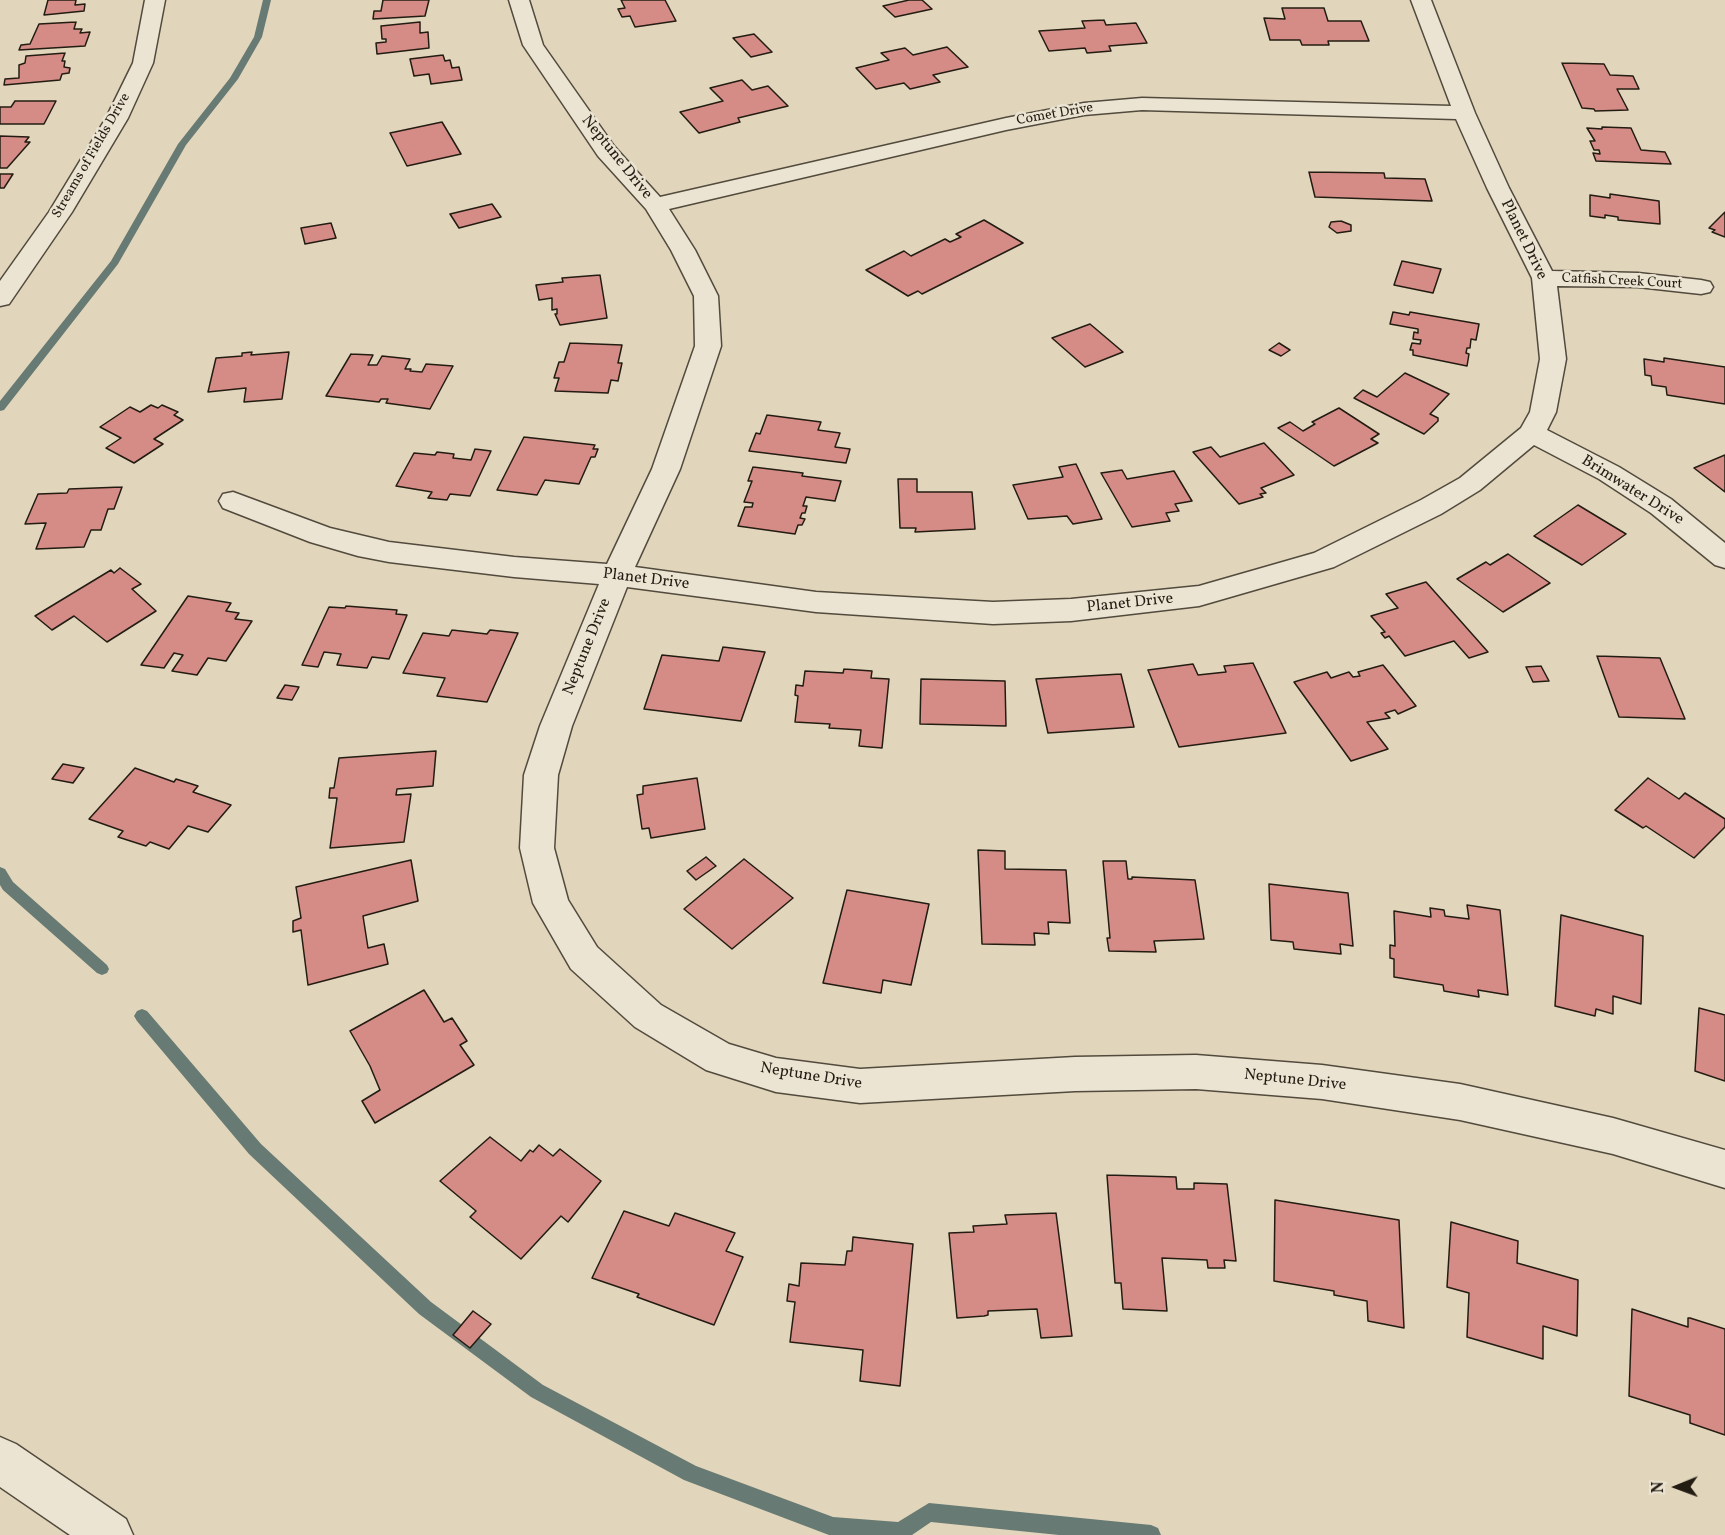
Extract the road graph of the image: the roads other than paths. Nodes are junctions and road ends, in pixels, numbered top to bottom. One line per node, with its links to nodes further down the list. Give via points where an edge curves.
1 (155, 0): 8 (street, Streams of Fields Drive, via 143,63 117,118 60,212)
2 (519, 0): 5 (street, Neptune Drive, via 533,45 606,151)
3 (1421, 0): 4 (street, Planet Drive)
4 (1464, 113): 5 (street, Comet Drive, via 1142,104 1084,109); 6 (street, Planet Drive)
5 (655, 206): 12 (street, Neptune Drive, via 706,296 708,346 666,469)
6 (1544, 278): 7 (street, Catfish Creek Court, via 1638,280); 9 (street, Planet Drive, via 1554,359 1543,412)
7 (1701, 287)
8 (0, 299)
9 (1533, 434): 11 (street, Brimwater Drive, via 1609,473 1661,506); 12 (street, Planet Drive, via 1470,484 1324,560 1199,596 1071,610 993,613 816,602)
10 (233, 501): 12 (street, Planet Drive, via 358,546 434,558)
11 (1725, 558)
12 (617, 575): 13 (street, Neptune Drive, via 556,726 542,775 537,848 551,903 584,958 648,1016 718,1058 776,1075 860,1086 1075,1074 1197,1072 1322,1082 1460,1102 1613,1136)
13 (1725, 1169)
14 (7, 1466): 15 (street)
15 (110, 1535)

